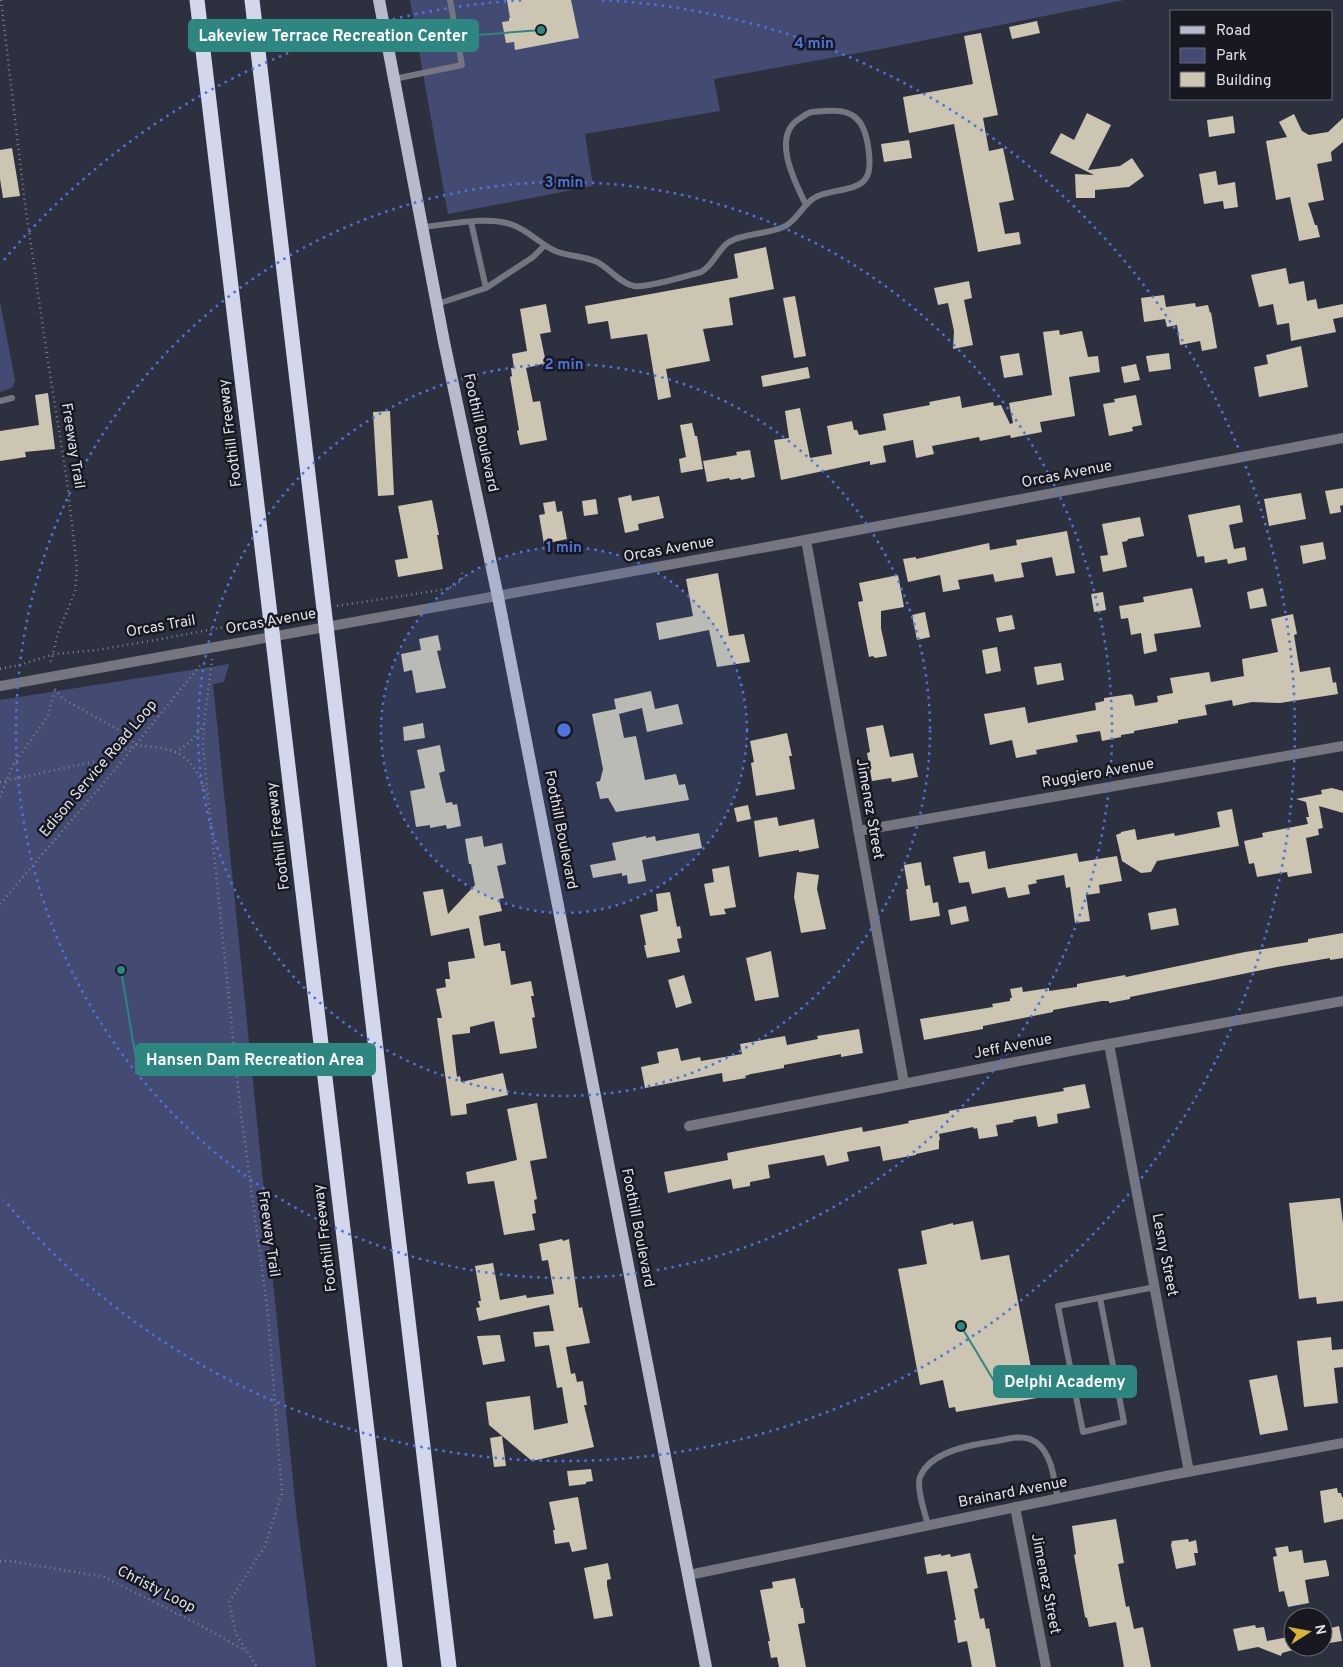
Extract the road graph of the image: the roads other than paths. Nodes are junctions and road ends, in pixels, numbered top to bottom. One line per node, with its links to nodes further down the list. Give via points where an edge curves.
1 (197, 0): 32 (highway, Foothill Freeway)
2 (252, 0): 33 (highway)
3 (379, 0): 5 (main road, Foothill Boulevard)
4 (450, 0): 5 (lane, via 462,65)
5 (394, 78): 8 (main road, Foothill Boulevard)
6 (806, 205): 6 (lane, via 814,198 858,185 866,178 869,169 867,138 855,115 840,110 809,112 787,131 789,162); 9 (lane, via 787,225 729,243 701,272 645,285 634,286 598,262)
7 (471, 222): 8 (lane); 9 (lane, via 512,225); 10 (lane)
8 (422, 227): 11 (main road, Foothill Boulevard)
9 (544, 246): 10 (lane, via 534,257)
10 (486, 288): 11 (lane)
11 (436, 304): 16 (main road, Foothill Boulevard)
12 (12, 398): 13 (lane)
13 (0, 401)
14 (1343, 438): 15 (street, Orcas Avenue)
15 (806, 540): 16 (street, Orcas Avenue); 19 (street, Jimenez Street)
16 (498, 597): 17 (street, Orcas Avenue); 31 (main road, Foothill Boulevard)
17 (0, 686)
18 (1343, 746): 19 (street, Ruggiero Avenue)
19 (858, 831): 22 (street, Jimenez Street)
20 (1343, 1001): 21 (street, Jeff Avenue)
21 (1109, 1044): 22 (street, Jeff Avenue); 24 (street, Lesny Street)
22 (904, 1083): 23 (street, Jeff Avenue)
23 (690, 1126)
24 (1155, 1287): 25 (lane); 27 (street, Lesny Street)
25 (1100, 1298): 25 (lane, via 1058,1306 1083,1432 1124,1422)
26 (1343, 1443): 27 (street, Brainard Avenue)
27 (1189, 1472): 28 (street, Brainard Avenue)
28 (1058, 1499): 29 (street, Brainard Avenue); 30 (lane, via 1047,1454 1036,1442 1012,1438 965,1446 940,1456 919,1479)
29 (1015, 1508): 30 (street, Brainard Avenue); 35 (street, Jimenez Street)
30 (928, 1526): 31 (street, Brainard Avenue)
31 (689, 1575): 34 (main road, Foothill Boulevard)
32 (395, 1667)
33 (449, 1667)
34 (706, 1667)
35 (1046, 1667)

